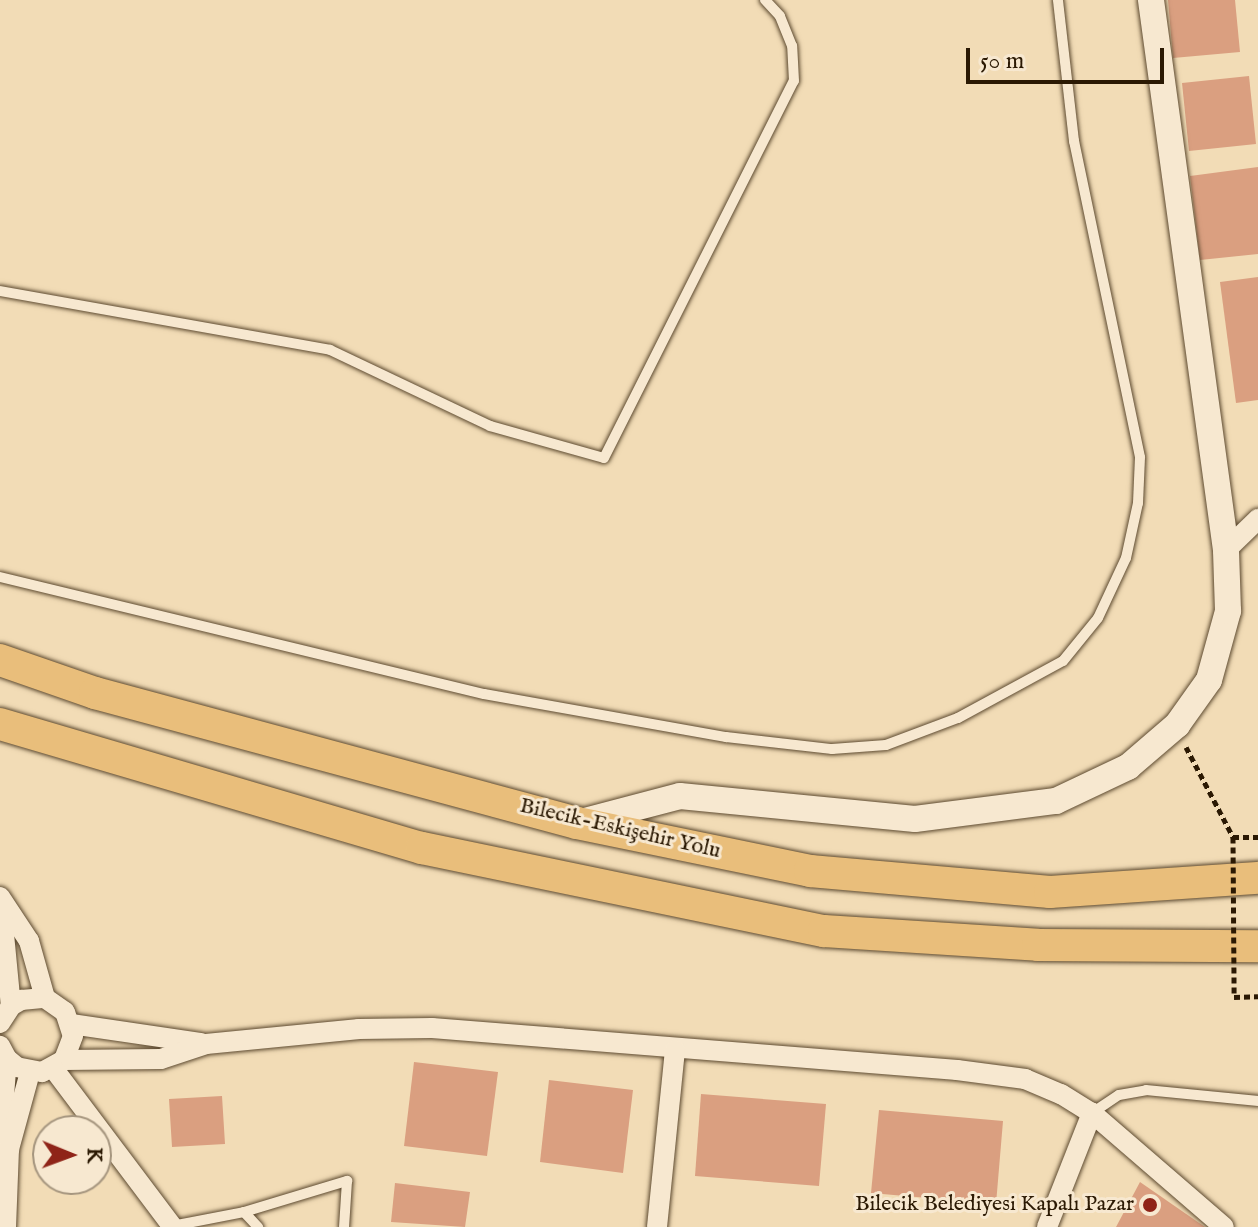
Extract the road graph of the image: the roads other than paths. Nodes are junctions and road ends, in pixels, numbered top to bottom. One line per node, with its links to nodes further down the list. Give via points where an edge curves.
1 (765, 0): 4 (lane, via 780,16 792,46 794,81 604,458 490,426 330,350)
2 (1058, 0): 7 (lane, via 1074,141 1140,457 1138,503 1126,558 1104,606 1063,661 958,718 886,745 832,749 726,737 484,694)
3 (1151, 0): 6 (street)
4 (0, 291)
5 (1258, 519): 6 (street)
6 (1226, 550): 10 (street, via 1228,611 1209,680 1167,733 1128,767 1056,801 915,819 680,796)
7 (0, 577)
8 (0, 660): 10 (main road, Bilecik-Eskişehir Yolu, via 95,693)
9 (0, 724): 13 (main road, via 422,848 824,931 1038,945)
10 (577, 823): 11 (main road, Bilecik-Eskişehir Yolu, via 810,871 1035,891)
11 (1258, 878)
12 (0, 898): 14 (street, via 29,941); 15 (street)
13 (1258, 946)
14 (45, 998): 15 (street, via 33,997); 16 (street, via 65,1012)
15 (5, 1015)
16 (71, 1024): 17 (street); 20 (street, via 73,1036)
17 (206, 1044): 18 (street, via 359,1029 432,1028); 20 (street, via 161,1059)
18 (675, 1050): 23 (street, via 1025,1079); 30 (street)
19 (2, 1051): 21 (street); 24 (street, via 2,1120)
20 (59, 1064): 21 (street); 26 (street)
21 (30, 1072): 24 (street)
22 (1258, 1101): 23 (lane, via 1146,1090 1119,1095)
23 (1092, 1113): 31 (street); 32 (street)
24 (9, 1149): 27 (street)
25 (244, 1212): 26 (lane); 28 (lane); 29 (lane, via 347,1181)
26 (172, 1226)
27 (6, 1227)
28 (258, 1227)
29 (344, 1227)
30 (657, 1227)
31 (1047, 1227)
32 (1224, 1227)

